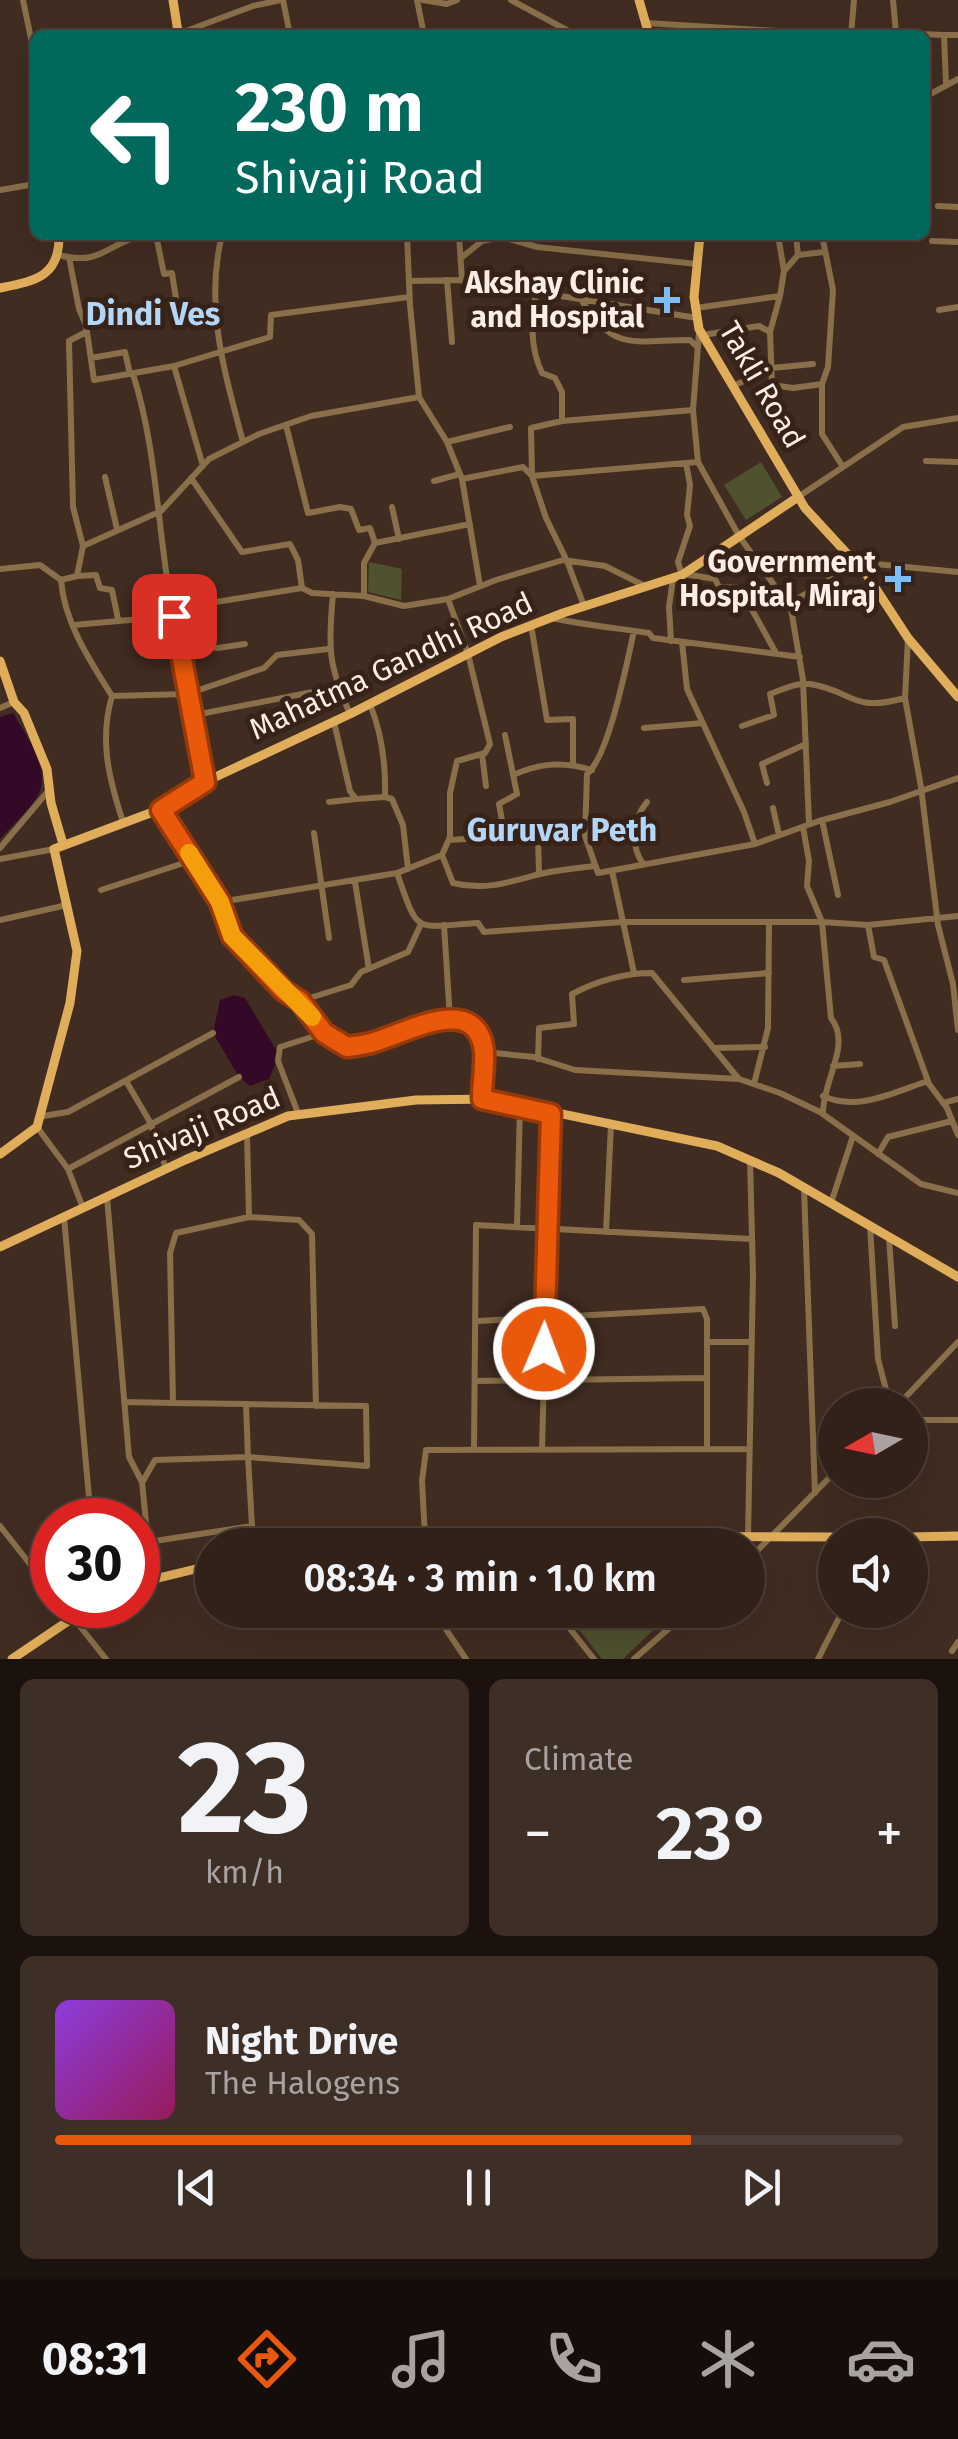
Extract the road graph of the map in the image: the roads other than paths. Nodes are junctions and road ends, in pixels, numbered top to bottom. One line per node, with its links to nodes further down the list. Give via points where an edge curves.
1 (23, 0): 22 (street)
2 (173, 0): 12 (main road)
3 (282, 0): 13 (street); 14 (street)
4 (420, 0): 5 (street); 15 (street)
5 (457, 0)
6 (511, 0): 16 (street)
7 (638, 0): 10 (main road)
8 (854, 0): 20 (street)
9 (893, 0): 21 (street)
10 (646, 24): 11 (street); 17 (main road)
11 (675, 24): 18 (street); 19 (street)
12 (176, 30)
13 (187, 30)
14 (289, 30)
15 (423, 30)
16 (567, 30)
17 (647, 30)
18 (677, 30)
19 (734, 30)
20 (848, 30)
21 (896, 30)
22 (30, 34)
23 (930, 34): 25 (street)
24 (958, 34): 25 (street)
25 (944, 35): 27 (street)
26 (958, 79): 27 (street)
27 (946, 84): 28 (street)
28 (930, 94)
29 (30, 185): 30 (street)
30 (0, 190)
31 (938, 206): 32 (street)
32 (958, 207)
33 (60, 240): 49 (main road)
34 (124, 240): 49 (street, via 104,255)
35 (157, 240): 62 (street, via 164,274 172,273 178,312)
36 (221, 240): 62 (street)
37 (407, 240): 55 (street)
38 (459, 240): 50 (street)
39 (489, 240): 50 (street)
40 (515, 240): 51 (street)
41 (699, 240): 51 (main road, Takli Road)
42 (779, 240): 52 (street)
43 (796, 240): 48 (street)
44 (823, 240): 47 (street)
45 (932, 241): 46 (street)
46 (958, 242)
47 (824, 252): 48 (street); 75 (street, via 833,290)
48 (798, 255): 52 (street)
49 (64, 256): 56 (main road, via 36,281); 65 (street)
50 (461, 258): 54 (street)
51 (697, 264): 64 (main road, Takli Road)
52 (784, 271): 58 (street)
53 (447, 280): 54 (street); 55 (street); 67 (street)
54 (462, 280): 57 (street)
55 (409, 281): 59 (street)
56 (0, 288)
57 (536, 292): 60 (street); 80 (street, via 532,352 562,392)
58 (780, 296): 64 (street); 66 (street)
59 (409, 297): 69 (street, via 271,314 270,337); 77 (street)
60 (582, 301): 64 (street); 68 (street, via 614,338 690,340)
61 (958, 307): 63 (street)
62 (214, 310): 69 (street)
63 (939, 310)
64 (699, 322): 66 (street); 68 (street); 76 (main road, Takli Road)
65 (86, 331): 70 (street); 104 (street, via 69,341 73,506)
66 (770, 332): 73 (street)
67 (452, 342)
68 (698, 348): 78 (street)
69 (220, 353): 72 (street); 83 (street)
70 (91, 358): 74 (street, via 124,352); 74 (street, via 94,380)
71 (813, 364): 73 (street)
72 (174, 366): 74 (street); 89 (street)
73 (772, 368): 75 (street, via 772,385); 76 (street)
74 (131, 374): 98 (street)
75 (822, 384): 90 (street, via 822,434)
76 (731, 387): 96 (main road, Takli Road)
77 (419, 397): 81 (street); 84 (street)
78 (692, 410): 80 (street); 86 (street)
79 (958, 418): 90 (street, via 902,427)
80 (562, 421): 92 (street, via 531,428)
81 (286, 425): 83 (street); 103 (street, via 308,513 351,509 359,530 370,528)
82 (510, 428): 84 (street)
83 (243, 442): 89 (street)
84 (446, 442): 91 (street)
85 (926, 461): 87 (street)
86 (698, 462): 88 (street); 101 (street)
87 (958, 462)
88 (686, 463): 92 (street); 110 (street, via 690,526)
89 (203, 466): 94 (street)
90 (843, 467): 96 (street)
91 (461, 476): 92 (street, via 524,466); 95 (street); 99 (street)
92 (532, 476): 105 (street)
93 (105, 477): 100 (street)
94 (191, 478): 98 (street); 114 (street, via 242,552 290,544)
95 (434, 480)
96 (798, 497): 101 (main road, Mahatma Gandhi Road); 106 (main road, Takli Road)
97 (392, 507): 102 (street)
98 (161, 510): 100 (street); 120 (street)
99 (470, 524): 102 (street); 112 (street)
100 (117, 530): 104 (street)
101 (739, 536): 110 (main road, Mahatma Gandhi Road); 118 (street)
102 (398, 539): 103 (street)
103 (375, 543): 116 (street, via 364,562)
104 (83, 546): 109 (street)
105 (568, 561): 112 (street); 113 (street, via 604,566); 119 (street)
106 (858, 564): 108 (street); 118 (street); 126 (main road, Takli Road)
107 (0, 569): 111 (street, via 40,565)
108 (958, 572)
109 (77, 576): 111 (street); 122 (street, via 96,575 100,588 112,590)
110 (680, 576): 113 (main road, Mahatma Gandhi Road); 127 (street, via 669,607); 133 (street, via 740,588)
111 (61, 580): 124 (street)
112 (480, 586): 117 (street)
113 (646, 587): 119 (main road, Mahatma Gandhi Road)
114 (302, 588): 115 (street); 120 (street)
115 (333, 594): 116 (street); 131 (street)
116 (364, 596): 117 (street, via 404,606)
117 (448, 599): 132 (street)
118 (790, 604): 134 (street)
119 (584, 606): 121 (main road, Mahatma Gandhi Road)
120 (173, 612): 122 (street); 129 (street)
121 (551, 617): 123 (main road, Mahatma Gandhi Road); 125 (street)
122 (118, 618): 124 (street)
123 (531, 625): 132 (main road, Mahatma Gandhi Road); 154 (street, via 548,720 572,718)
124 (74, 626): 139 (street)
125 (634, 631): 127 (street); 155 (street, via 616,708)
126 (908, 638): 140 (main road, Takli Road); 141 (street)
127 (672, 640): 128 (street)
128 (682, 642): 133 (street); 148 (street, via 687,689)
129 (178, 643): 130 (street); 138 (street)
130 (245, 644)
131 (328, 649): 137 (street); 138 (street, via 276,655 264,668)
132 (468, 654): 143 (main road, Mahatma Gandhi Road); 153 (street, via 490,744)
133 (777, 654): 134 (street)
134 (800, 657): 136 (street)
135 (0, 661): 142 (main road)
136 (804, 683): 141 (street, via 858,703); 149 (street, via 770,694 774,715); 152 (street)
137 (338, 687): 145 (street); 146 (street)
138 (187, 694): 139 (street); 146 (street)
139 (112, 696): 170 (street, via 104,724 106,758)
140 (958, 697)
141 (905, 698): 162 (street)
142 (14, 702): 144 (street); 161 (main road, via 39,748)
143 (370, 704): 145 (main road, Mahatma Gandhi Road); 163 (street, via 386,769)
144 (0, 708)
145 (350, 714): 147 (main road, Mahatma Gandhi Road)
146 (190, 716): 158 (street)
147 (334, 722): 158 (main road, Mahatma Gandhi Road); 164 (street)
148 (703, 723): 150 (street); 176 (street)
149 (742, 726)
150 (644, 728)
151 (506, 735): 156 (street)
152 (807, 743): 159 (street, via 762,764); 171 (street)
153 (482, 754): 160 (street); 175 (street, via 457,760)
154 (572, 764): 155 (street); 156 (street, via 545,763)
155 (592, 770): 183 (street, via 585,836)
156 (514, 775): 173 (street, via 517,794 499,804)
157 (958, 778): 162 (street)
158 (205, 782): 168 (main road, Mahatma Gandhi Road)
159 (767, 783)
160 (486, 786)
161 (49, 790): 177 (main road); 178 (street)
162 (920, 792): 169 (street); 195 (street)
163 (385, 796): 164 (street); 184 (street, via 402,825)
164 (356, 799): 165 (street)
165 (328, 802)
166 (647, 802): 182 (street, via 637,814 634,838)
167 (773, 808): 174 (street)
168 (161, 810): 170 (main road, Mahatma Gandhi Road); 181 (street)
169 (822, 820): 171 (street); 191 (street)
170 (124, 824): 177 (main road, Mahatma Gandhi Road)
171 (806, 826): 174 (street); 199 (street, via 808,886)
172 (314, 833): 189 (street)
173 (505, 836): 175 (street); 187 (street, via 538,835)
174 (779, 836): 176 (street)
175 (449, 840): 179 (street)
176 (755, 844): 182 (street)
177 (58, 847): 180 (street); 193 (main road)
178 (0, 848)
179 (442, 856): 184 (street); 187 (street, via 453,882 468,887)
180 (0, 859)
181 (193, 860): 190 (street); 192 (street)
182 (643, 864): 185 (street)
183 (596, 866): 185 (street, via 598,873); 187 (street)
184 (408, 869): 186 (street)
185 (612, 870): 197 (street)
186 (397, 873): 188 (street); 200 (street, via 412,918)
187 (540, 874)
188 (354, 882): 189 (street); 204 (street)
189 (322, 888): 192 (street); 203 (street)
190 (102, 890)
191 (838, 895)
192 (220, 902): 209 (street, via 232,936)
193 (68, 904): 196 (street); 234 (main road, via 76,951 70,1003)
194 (958, 916): 195 (street)
195 (937, 917): 202 (street); 208 (street)
196 (0, 920)
197 (622, 922): 198 (street); 201 (street, via 484,932 478,923); 206 (street)
198 (769, 922): 199 (street); 205 (street)
199 (822, 922): 202 (street); 220 (street, via 832,1018 840,1029)
200 (421, 924): 201 (street); 204 (street, via 408,952)
201 (444, 925): 211 (street)
202 (868, 925): 224 (street, via 874,957 884,960)
203 (329, 938)
204 (369, 969): 209 (street, via 351,985)
205 (768, 972): 207 (street); 215 (street)
206 (634, 973): 216 (street, via 652,974); 218 (street, via 572,994 574,1024 540,1028)
207 (684, 980)
208 (956, 990): 210 (street)
209 (300, 1001): 214 (street)
210 (957, 1016): 212 (street)
211 (450, 1019): 214 (street, via 347,1047); 217 (street, via 466,1022)
212 (958, 1030)
213 (213, 1033): 223 (street)
214 (324, 1033): 231 (street, via 280,1047 278,1061)
215 (765, 1047): 216 (street); 225 (street)
216 (713, 1048): 222 (street)
217 (484, 1052): 218 (street); 227 (street)
218 (538, 1059): 222 (street, via 575,1070)
219 (860, 1064): 220 (street)
220 (833, 1066): 226 (street)
221 (239, 1077): 236 (street)
222 (738, 1079): 225 (street)
223 (126, 1081): 234 (street, via 68,1112); 236 (street)
224 (928, 1081): 226 (street, via 857,1102); 229 (street)
225 (754, 1084): 233 (street)
226 (823, 1096): 233 (street)
227 (482, 1099): 230 (main road, Shivaji Road); 231 (main road, Shivaji Road)
228 (958, 1099): 229 (street)
229 (943, 1103): 235 (street)
230 (520, 1105): 232 (main road, Shivaji Road); 255 (street)
231 (298, 1114): 239 (main road, Shivaji Road)
232 (551, 1114): 237 (main road, Shivaji Road); 256 (street)
233 (823, 1115): 241 (street)
234 (42, 1116): 238 (main road)
235 (952, 1121): 240 (street); 243 (street, via 888,1136)
236 (150, 1122): 245 (street); 246 (street)
237 (610, 1124): 244 (main road, Shivaji Road, via 717,1146); 257 (street)
238 (38, 1128): 242 (main road); 245 (street)
239 (247, 1134): 246 (main road, Shivaji Road); 252 (street)
240 (958, 1135)
241 (853, 1136): 243 (street); 250 (street)
242 (0, 1154)
243 (878, 1154): 248 (street, via 921,1184)
244 (750, 1160): 247 (main road, Shivaji Road); 259 (street)
245 (68, 1168): 251 (street)
246 (166, 1169): 249 (main road, Shivaji Road)
247 (804, 1188): 250 (main road, Shivaji Road); 286 (street)
248 (958, 1193)
249 (107, 1196): 251 (main road, Shivaji Road); 273 (street)
250 (830, 1202): 254 (main road, Shivaji Road)
251 (83, 1208): 253 (main road, Shivaji Road)
252 (250, 1216): 274 (street, via 176,1233 170,1253); 276 (street, via 299,1220 312,1234)
253 (64, 1217): 260 (main road, Shivaji Road); 287 (street)
254 (870, 1225): 258 (main road, Shivaji Road); 271 (street)
255 (517, 1227): 256 (street); 263 (street, via 476,1225)
256 (546, 1229): 257 (street); 262 (street)
257 (606, 1232): 259 (street)
258 (889, 1235): 261 (main road, Shivaji Road); 264 (street)
259 (752, 1239): 266 (street)
260 (0, 1246)
261 (958, 1276)
262 (545, 1318): 263 (street); 265 (street, via 700,1308); 269 (street)
263 (478, 1321): 270 (street)
264 (895, 1326)
265 (707, 1342): 266 (street); 268 (street)
266 (751, 1342): 281 (street)
267 (958, 1342): 272 (street)
268 (706, 1378): 269 (street); 280 (street)
269 (543, 1380): 270 (street); 279 (street)
270 (476, 1381): 282 (street)
271 (886, 1388)
272 (914, 1388)
273 (124, 1402): 274 (street); 284 (street, via 129,1457)
274 (172, 1403): 275 (street)
275 (246, 1404): 276 (street); 283 (street)
276 (316, 1406): 283 (street, via 366,1406 367,1466)
277 (928, 1420): 278 (street)
278 (958, 1420)
279 (542, 1448): 280 (street); 282 (street)
280 (708, 1449): 281 (street)
281 (748, 1449): 291 (street)
282 (474, 1450): 290 (street, via 426,1450)
283 (248, 1458): 284 (street, via 156,1460); 289 (street)
284 (142, 1482): 289 (street, via 148,1542)
285 (818, 1491): 286 (street)
286 (815, 1494): 294 (street)
287 (89, 1498)
288 (0, 1526): 298 (street)
289 (252, 1526)
290 (425, 1528)
291 (748, 1528)
292 (958, 1536): 296 (main road)
293 (765, 1537): 294 (main road)
294 (774, 1537): 295 (main road); 297 (street)
295 (818, 1537)
296 (928, 1537)
297 (765, 1545)
298 (30, 1564)
299 (195, 1569): 300 (main road)
300 (160, 1577)
301 (58, 1628): 309 (main road)
302 (81, 1628): 310 (street)
303 (444, 1628): 311 (street)
304 (570, 1628): 312 (street)
305 (669, 1628): 313 (street)
306 (834, 1628): 314 (street)
307 (958, 1642): 308 (street)
308 (952, 1651)
309 (12, 1659)
310 (106, 1659)
311 (466, 1659)
312 (594, 1659)
313 (634, 1659)
314 (818, 1659)

